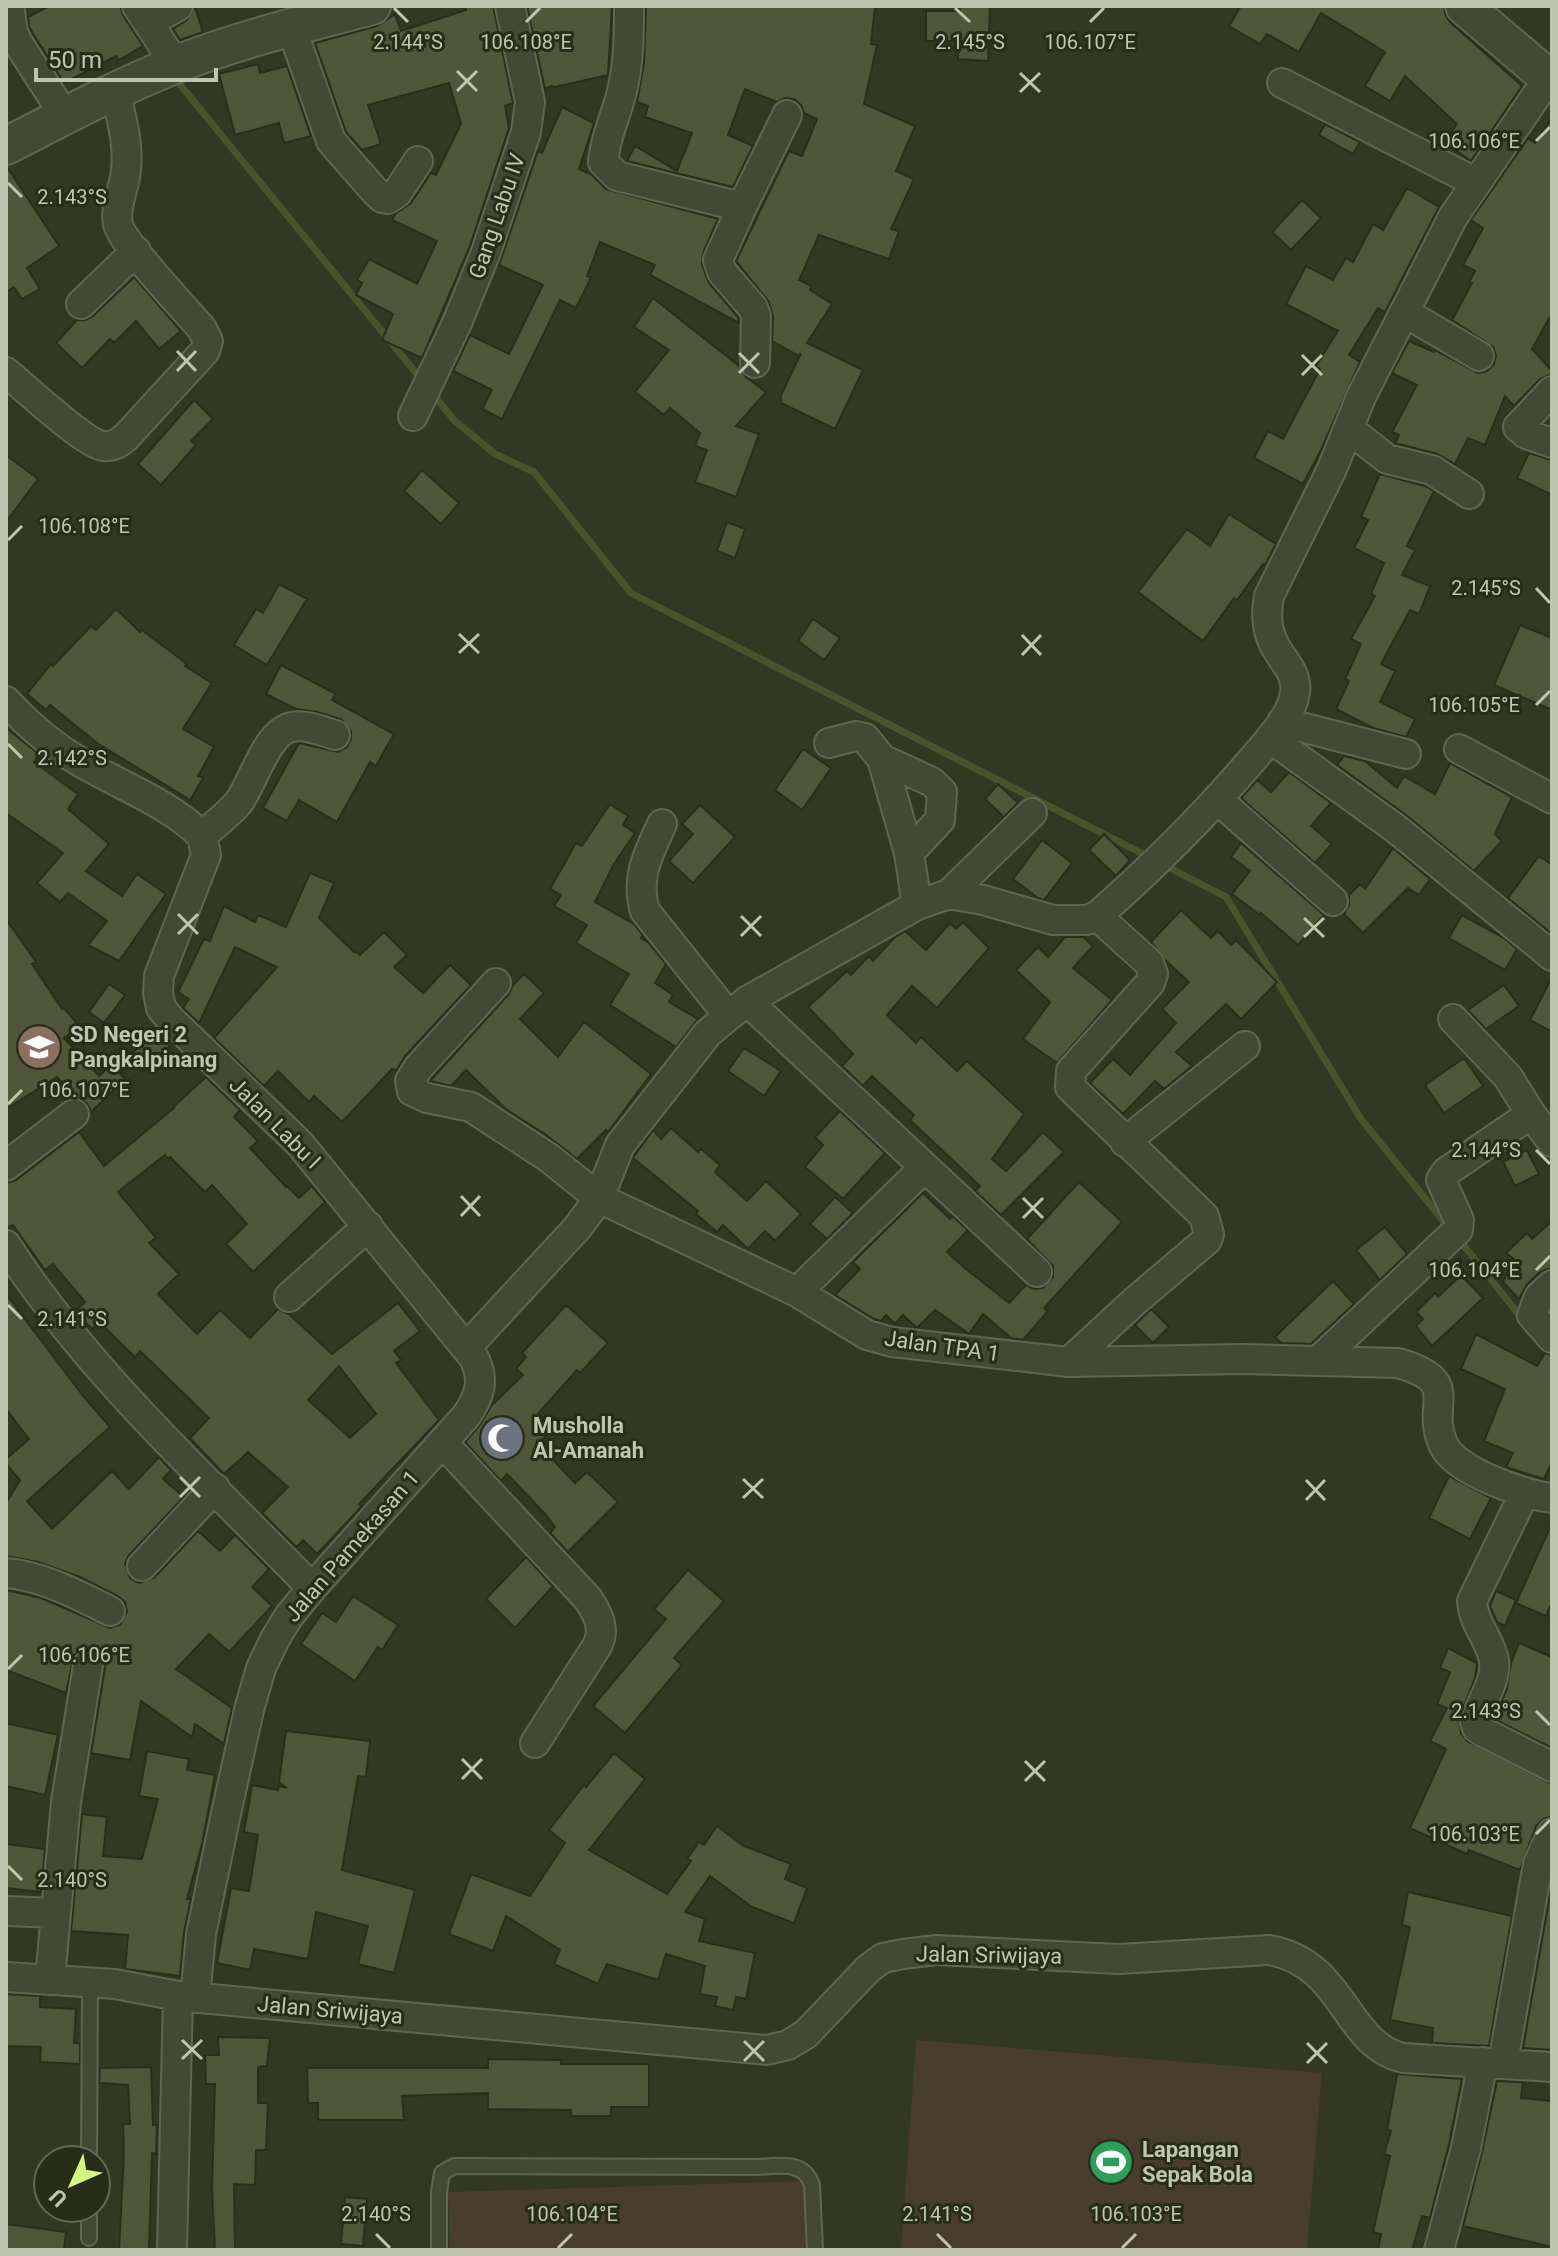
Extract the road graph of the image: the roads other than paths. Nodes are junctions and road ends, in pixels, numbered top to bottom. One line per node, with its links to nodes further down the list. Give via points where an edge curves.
1 (9, 6): 14 (street, via 18,43)
2 (178, 6): 7 (street)
3 (372, 6): 8 (street)
4 (510, 6): 26 (street, Gang Labu IV, via 530,102 526,132 486,252)
5 (629, 6): 18 (street, via 627,69 603,162 617,176)
6 (1464, 6): 10 (street)
7 (143, 14): 9 (street)
8 (291, 26): 9 (street); 16 (street, via 331,141 373,189 388,199)
9 (167, 68): 12 (street)
10 (1551, 77): 17 (street)
11 (1282, 83): 17 (street)
12 (115, 91): 14 (street); 19 (street, via 126,159 118,225)
13 (787, 115): 18 (street)
14 (65, 116): 15 (street)
15 (6, 146)
16 (418, 161)
17 (1475, 182): 21 (street)
18 (742, 207): 23 (street, via 718,260 756,316)
19 (136, 251): 20 (street); 24 (street, via 208,341 200,359 126,437 116,445 99,445)
20 (81, 304)
21 (1404, 312): 22 (street); 27 (street)
22 (1479, 356)
23 (755, 363)
24 (6, 372)
25 (1552, 391): 28 (street, via 1518,427)
26 (413, 416)
27 (1349, 429): 29 (street, via 1387,459 1432,470); 31 (street, via 1269,596 1268,631 1296,683)
28 (1552, 443)
29 (1469, 494)
30 (6, 701): 41 (street, via 49,740)
31 (1276, 730): 35 (street); 38 (street); 47 (street)
32 (335, 735): 41 (street, via 306,727 280,732 240,800)
33 (829, 743): 36 (street, via 865,738)
34 (1459, 749): 37 (street)
35 (1406, 754)
36 (882, 759): 42 (street); 42 (street, via 942,792 940,820)
37 (1552, 799)
38 (1218, 800): 44 (street); 46 (street)
39 (1032, 813): 43 (street)
40 (662, 824): 49 (street, via 641,880 645,911)
41 (202, 836): 59 (street, Jalan Labu I, via 206,855 159,976 161,1008 300,1144)
42 (909, 853): 45 (street)
43 (949, 894): 45 (street); 46 (street, via 1053,920)
44 (1333, 901)
45 (917, 905): 49 (street)
46 (1097, 916): 54 (street, via 1149,963 1153,974 1071,1071 1074,1093)
47 (1552, 956)
48 (496, 983): 58 (street, Jalan TPA 1, via 418,1068 410,1087 421,1096 471,1107 489,1117)
49 (738, 1008): 57 (street); 58 (street, via 708,1033 620,1145)
50 (1453, 1019): 53 (street, via 1508,1077)
51 (1245, 1046): 54 (street)
52 (74, 1114): 56 (street)
53 (1531, 1114): 55 (street); 67 (street, via 1446,1172 1441,1180 1459,1220 1458,1230)
54 (1125, 1142): 68 (street, via 1204,1216 1209,1234)
55 (1552, 1142)
56 (6, 1166)
57 (923, 1169): 61 (street); 63 (street)
58 (599, 1198): 63 (street, Jalan TPA 1); 66 (street)
59 (368, 1226): 64 (street); 66 (street, Jalan Labu I)
60 (6, 1245): 70 (street, via 56,1316)
61 (1037, 1272)
62 (1552, 1285): 65 (street, via 1539,1297 1532,1315)
63 (797, 1292): 68 (street, Jalan TPA 1, via 867,1335 892,1342)
64 (289, 1297)
65 (1552, 1338)
66 (466, 1348): 69 (street, Jalan Pamekasan 1, via 480,1370 481,1384 476,1402)
67 (1319, 1360): 68 (street, Jalan TPA 1); 71 (street, Jalan TPA 1, via 1419,1369 1440,1391 1440,1433 1455,1459 1471,1470)
68 (1069, 1362)
69 (443, 1443): 74 (street, Jalan Pamekasan 1); 77 (street, via 588,1599 601,1626 597,1646)
70 (215, 1488): 72 (street); 74 (street)
71 (1543, 1491): 78 (street, via 1472,1601 1495,1672 1475,1722 1483,1732)
72 (142, 1566)
73 (6, 1573): 75 (street, via 36,1579)
74 (312, 1588): 85 (street, Jalan Pamekasan 1, via 289,1616 261,1668)
75 (110, 1611)
76 (88, 1665): 81 (street, via 66,1802)
77 (535, 1743)
78 (1552, 1767)
79 (1552, 1833): 86 (street, via 1535,1876)
80 (6, 1911): 81 (street)
81 (56, 1913): 83 (street)
82 (6, 1977): 83 (street, Jalan Sriwijaya)
83 (50, 1980): 84 (street, Jalan Sriwijaya)
84 (90, 1983): 85 (street, Jalan Sriwijaya); 88 (lane)
85 (186, 1997): 86 (street, Jalan Sriwijaya, via 767,2050 806,2034 868,1969 883,1958 903,1954 936,1950 1119,1959 1269,1950 1288,1953 1317,1972 1388,2054); 91 (street)
86 (1493, 2063): 87 (street, Jalan Sriwijaya); 94 (street)
87 (1552, 2067)
88 (89, 2144)
89 (89, 2224): 90 (lane)
90 (89, 2238)
91 (172, 2250)
92 (439, 2250): 93 (lane, via 442,2173 454,2166 791,2165 812,2185)
93 (815, 2250)
94 (1439, 2250)

